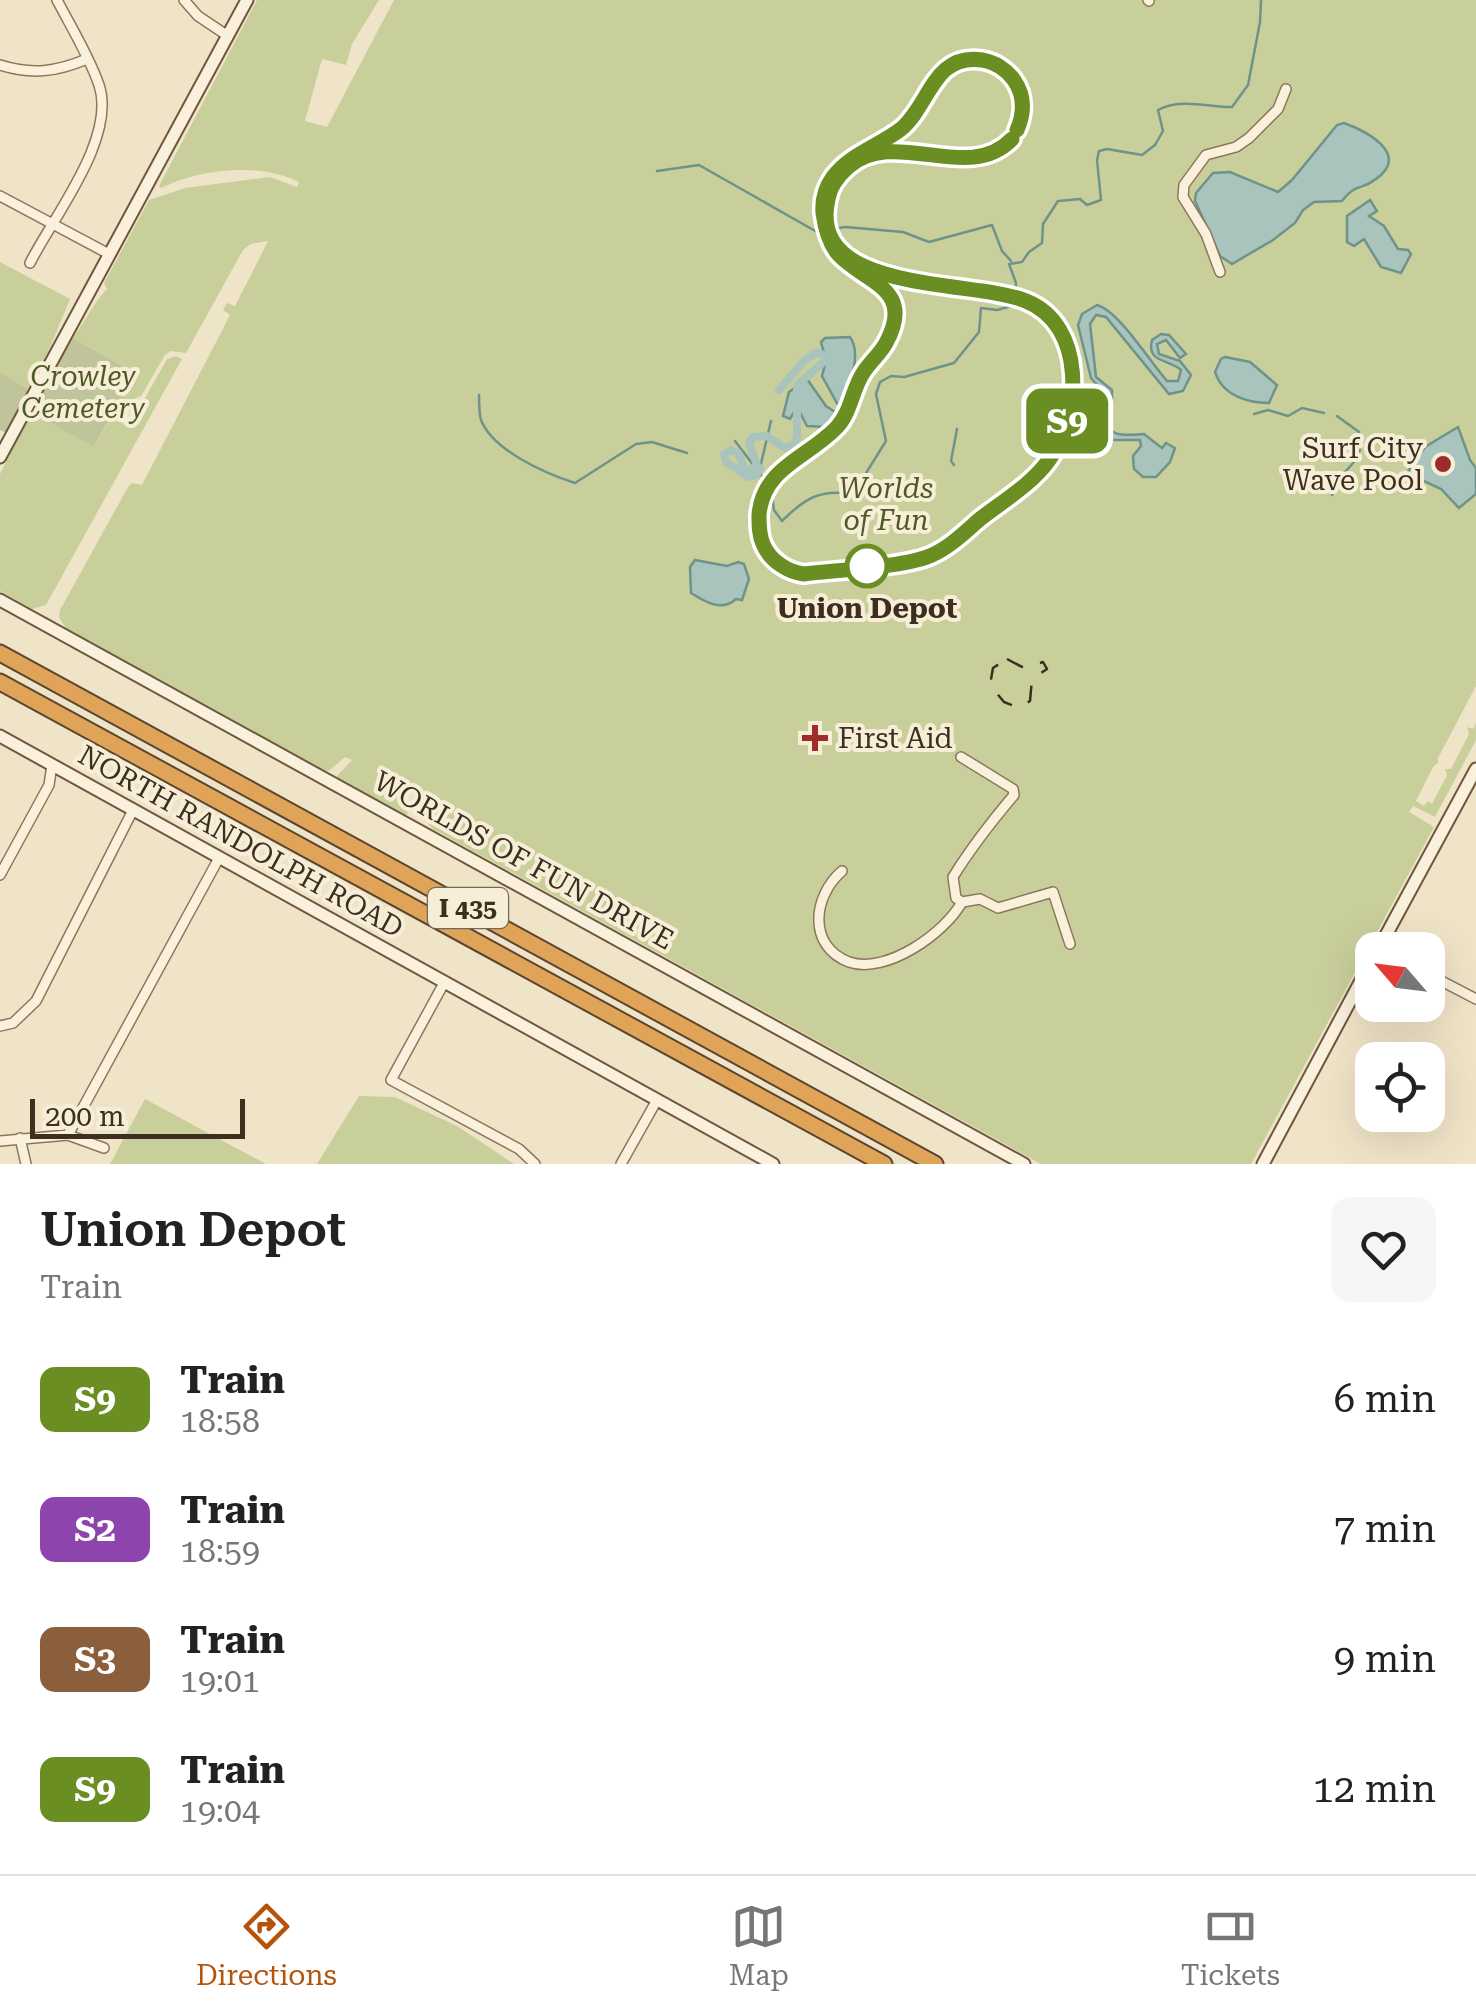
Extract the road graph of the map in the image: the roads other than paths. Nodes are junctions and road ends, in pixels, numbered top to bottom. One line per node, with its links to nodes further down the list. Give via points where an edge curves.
1 (57, 0): 5 (street)
2 (184, 0): 4 (street)
3 (247, 0): 4 (main road)
4 (228, 36): 10 (main road)
5 (87, 59): 6 (street, via 35,73); 9 (street, via 100,87 98,134)
6 (0, 65)
7 (1286, 89): 12 (street, via 1260,128 1200,159 1184,185 1183,197)
8 (0, 196): 9 (street)
9 (52, 224): 10 (street); 11 (street)
10 (109, 254): 13 (main road)
11 (30, 264)
12 (1220, 272)
13 (0, 456)
14 (0, 600): 46 (main road, WORLDS OF FUN DRIVE)
15 (0, 653): 45 (highway, I 435)
16 (0, 682): 44 (highway, I 435)
17 (0, 736): 19 (main road, NORTH RANDOLPH ROAD)
18 (960, 757): 27 (street, via 1014,795 952,876)
19 (52, 765): 21 (main road, NORTH RANDOLPH ROAD); 22 (street)
20 (1476, 768): 28 (main road)
21 (65, 772): 22 (street); 23 (main road, NORTH RANDOLPH ROAD)
22 (49, 785): 26 (street)
23 (133, 810): 24 (main road, NORTH RANDOLPH ROAD); 34 (street, via 36,1001)
24 (219, 858): 30 (main road, NORTH RANDOLPH ROAD); 36 (street)
25 (842, 871): 27 (street, via 825,888 818,912 825,942 851,962 906,953)
26 (0, 874)
27 (962, 902): 29 (street, via 980,898 998,908 1052,892)
28 (1389, 932)
29 (1070, 944)
30 (444, 983): 35 (main road, NORTH RANDOLPH ROAD); 41 (street, via 392,1080)
31 (1445, 983): 33 (street)
32 (1355, 992): 47 (main road)
33 (1476, 999)
34 (0, 1026)
35 (656, 1100): 42 (street); 43 (main road, NORTH RANDOLPH ROAD)
36 (68, 1136): 37 (street); 39 (street)
37 (20, 1138): 38 (street); 40 (street)
38 (0, 1141)
39 (104, 1148)
40 (26, 1164)
41 (536, 1164)
42 (621, 1164)
43 (773, 1164)
44 (884, 1164)
45 (935, 1164)
46 (1024, 1164)
47 (1263, 1164)

